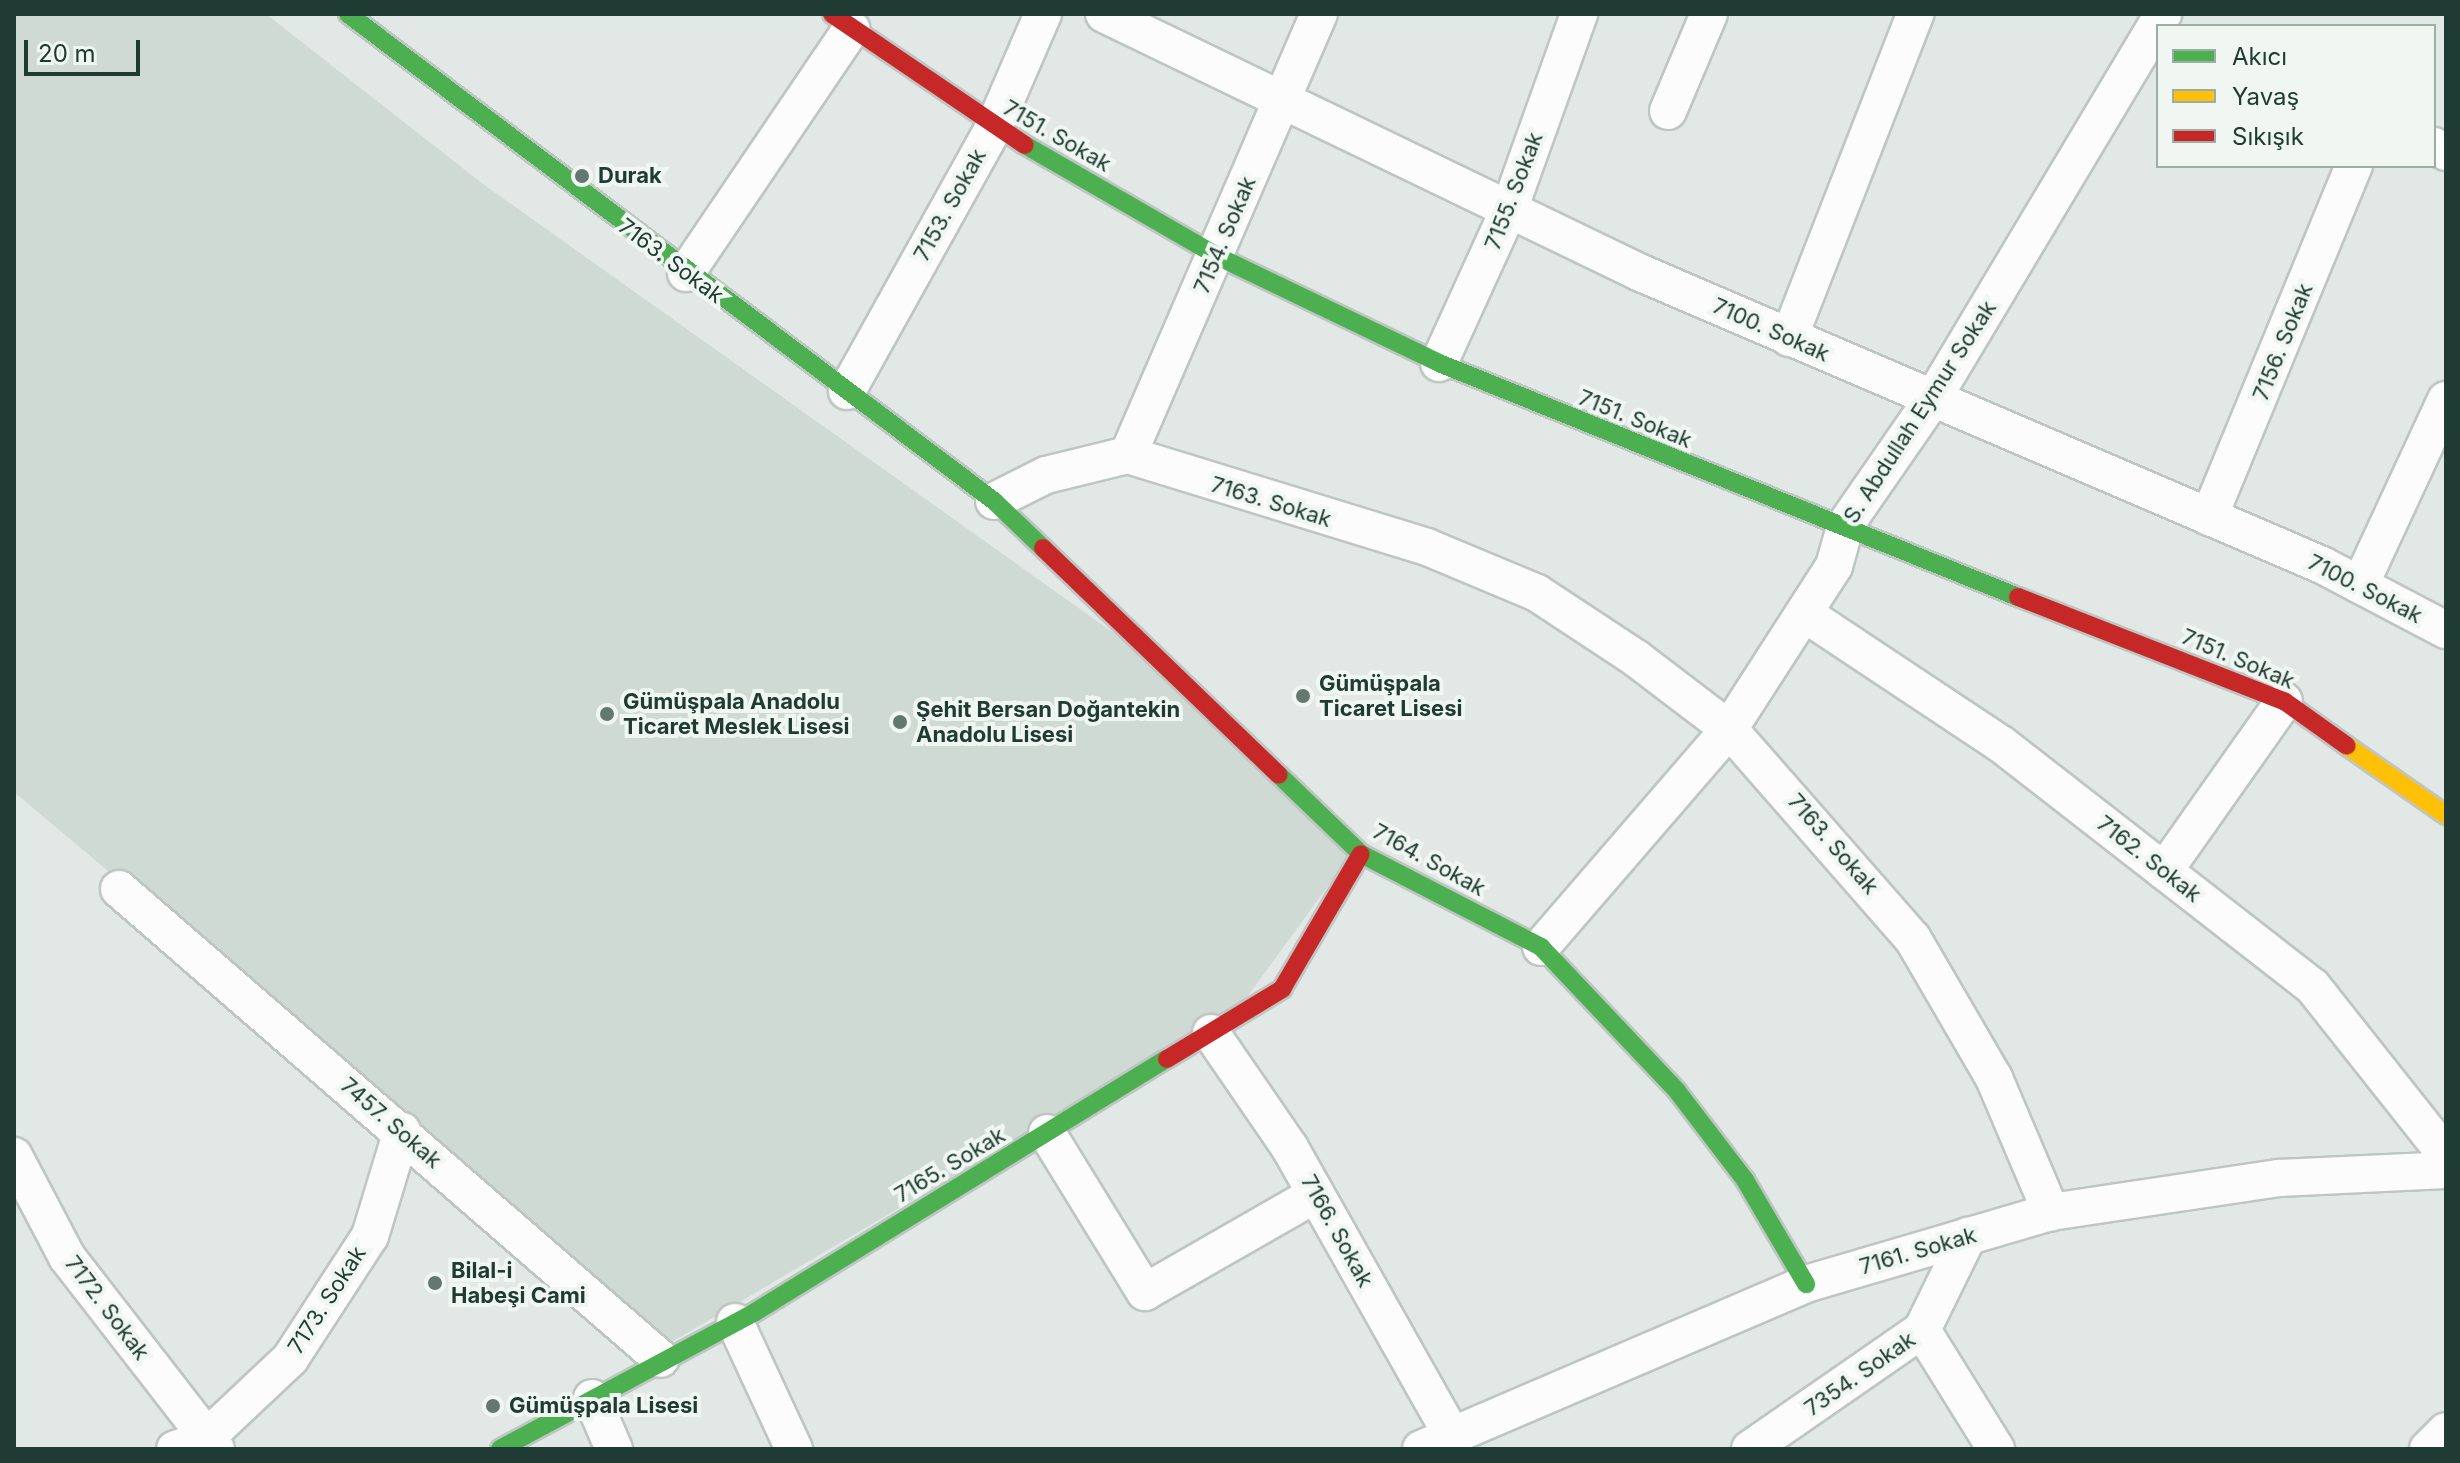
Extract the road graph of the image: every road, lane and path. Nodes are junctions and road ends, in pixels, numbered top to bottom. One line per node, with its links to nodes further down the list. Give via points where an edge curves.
1 (348, 14): 16 (street, 7163. Sokak)
2 (1043, 14): 12 (street, 7153. Sokak)
3 (1104, 14): 10 (street, 7100. Sokak, via 1167,50)
4 (1319, 14): 10 (street, 7154. Sokak)
5 (1579, 14): 14 (street, 7155. Sokak)
6 (1709, 14): 11 (street)
7 (1915, 14): 17 (street)
8 (842, 22): 12 (street, 7151. Sokak); 16 (street)
9 (2156, 28): 20 (street, S. Abdullah Eymur Sokak)
10 (1283, 99): 14 (street, 7100. Sokak); 15 (street, 7154. Sokak)
11 (1668, 111)
12 (994, 127): 15 (street, 7151. Sokak); 19 (street, 7153. Sokak)
13 (2353, 168): 24 (street, 7156. Sokak)
14 (1510, 207): 17 (street, 7100. Sokak); 18 (street, 7155. Sokak)
15 (1217, 256): 18 (street, 7151. Sokak); 22 (street, 7154. Sokak)
16 (686, 273): 19 (street, 7163. Sokak)
17 (1789, 338): 20 (street, 7100. Sokak)
18 (1439, 363): 25 (street, 7151. Sokak)
19 (847, 391): 23 (street, 7163. Sokak)
20 (1932, 400): 24 (street, 7100. Sokak); 25 (street, S. Abdullah Eymur Sokak)
21 (2446, 400): 26 (street)
22 (1128, 455): 23 (street, via 1046,475); 30 (street, 7163. Sokak, via 1427,547 1537,593)
23 (994, 501): 32 (street, 7164. Sokak)
24 (2209, 517): 26 (street, 7100. Sokak)
25 (1846, 524): 27 (street, S. Abdullah Eymur Sokak, via 1834,566); 29 (street, 7151. Sokak)
26 (2360, 585): 28 (street, 7100. Sokak)
27 (1805, 614): 30 (street, S. Abdullah Eymur Sokak); 33 (street, 7162. Sokak, via 2001,744)
28 (2446, 630)
29 (2284, 701): 31 (street, 7151. Sokak); 33 (street)
30 (1729, 729): 35 (street, S. Abdullah Eymur Sokak); 43 (street, 7163. Sokak, via 1913,939 1994,1078)
31 (2446, 815)
32 (1361, 854): 35 (street, 7164. Sokak); 36 (street, 7165. Sokak, via 1282,989)
33 (2164, 871): 39 (street, 7162. Sokak, via 2313,987)
34 (119, 889): 37 (street, 7457. Sokak)
35 (1541, 947): 45 (street, 7164. Sokak, via 1677,1091 1745,1180)
36 (1211, 1033): 38 (street, 7165. Sokak); 42 (street, 7166. Sokak)
37 (402, 1131): 48 (street, 7457. Sokak); 52 (street, 7173. Sokak, via 370,1236 290,1359)
38 (1047, 1133): 42 (street, via 1145,1292); 46 (street, 7165. Sokak)
39 (2446, 1155)
40 (14, 1156): 52 (street, 7172. Sokak, via 67,1257)
41 (2446, 1170): 43 (street, 7161. Sokak, via 2279,1178)
42 (1316, 1194): 51 (street, 7166. Sokak)
43 (2051, 1212): 44 (street, 7161. Sokak)
44 (1968, 1236): 45 (street, 7161. Sokak); 47 (street, 7354. Sokak)
45 (1806, 1284): 51 (street, 7161. Sokak)
46 (735, 1322): 48 (street, 7165. Sokak); 55 (street)
47 (1922, 1330): 56 (street, 7354. Sokak); 57 (street)
48 (661, 1359): 49 (street, 7165. Sokak)
49 (592, 1398): 53 (street, 7165. Sokak); 54 (street)
50 (2446, 1431): 58 (street)
51 (1436, 1443)
52 (199, 1446)
53 (500, 1449)
54 (614, 1449)
55 (794, 1449)
56 (1750, 1449)
57 (1996, 1449)
58 (2428, 1449)

